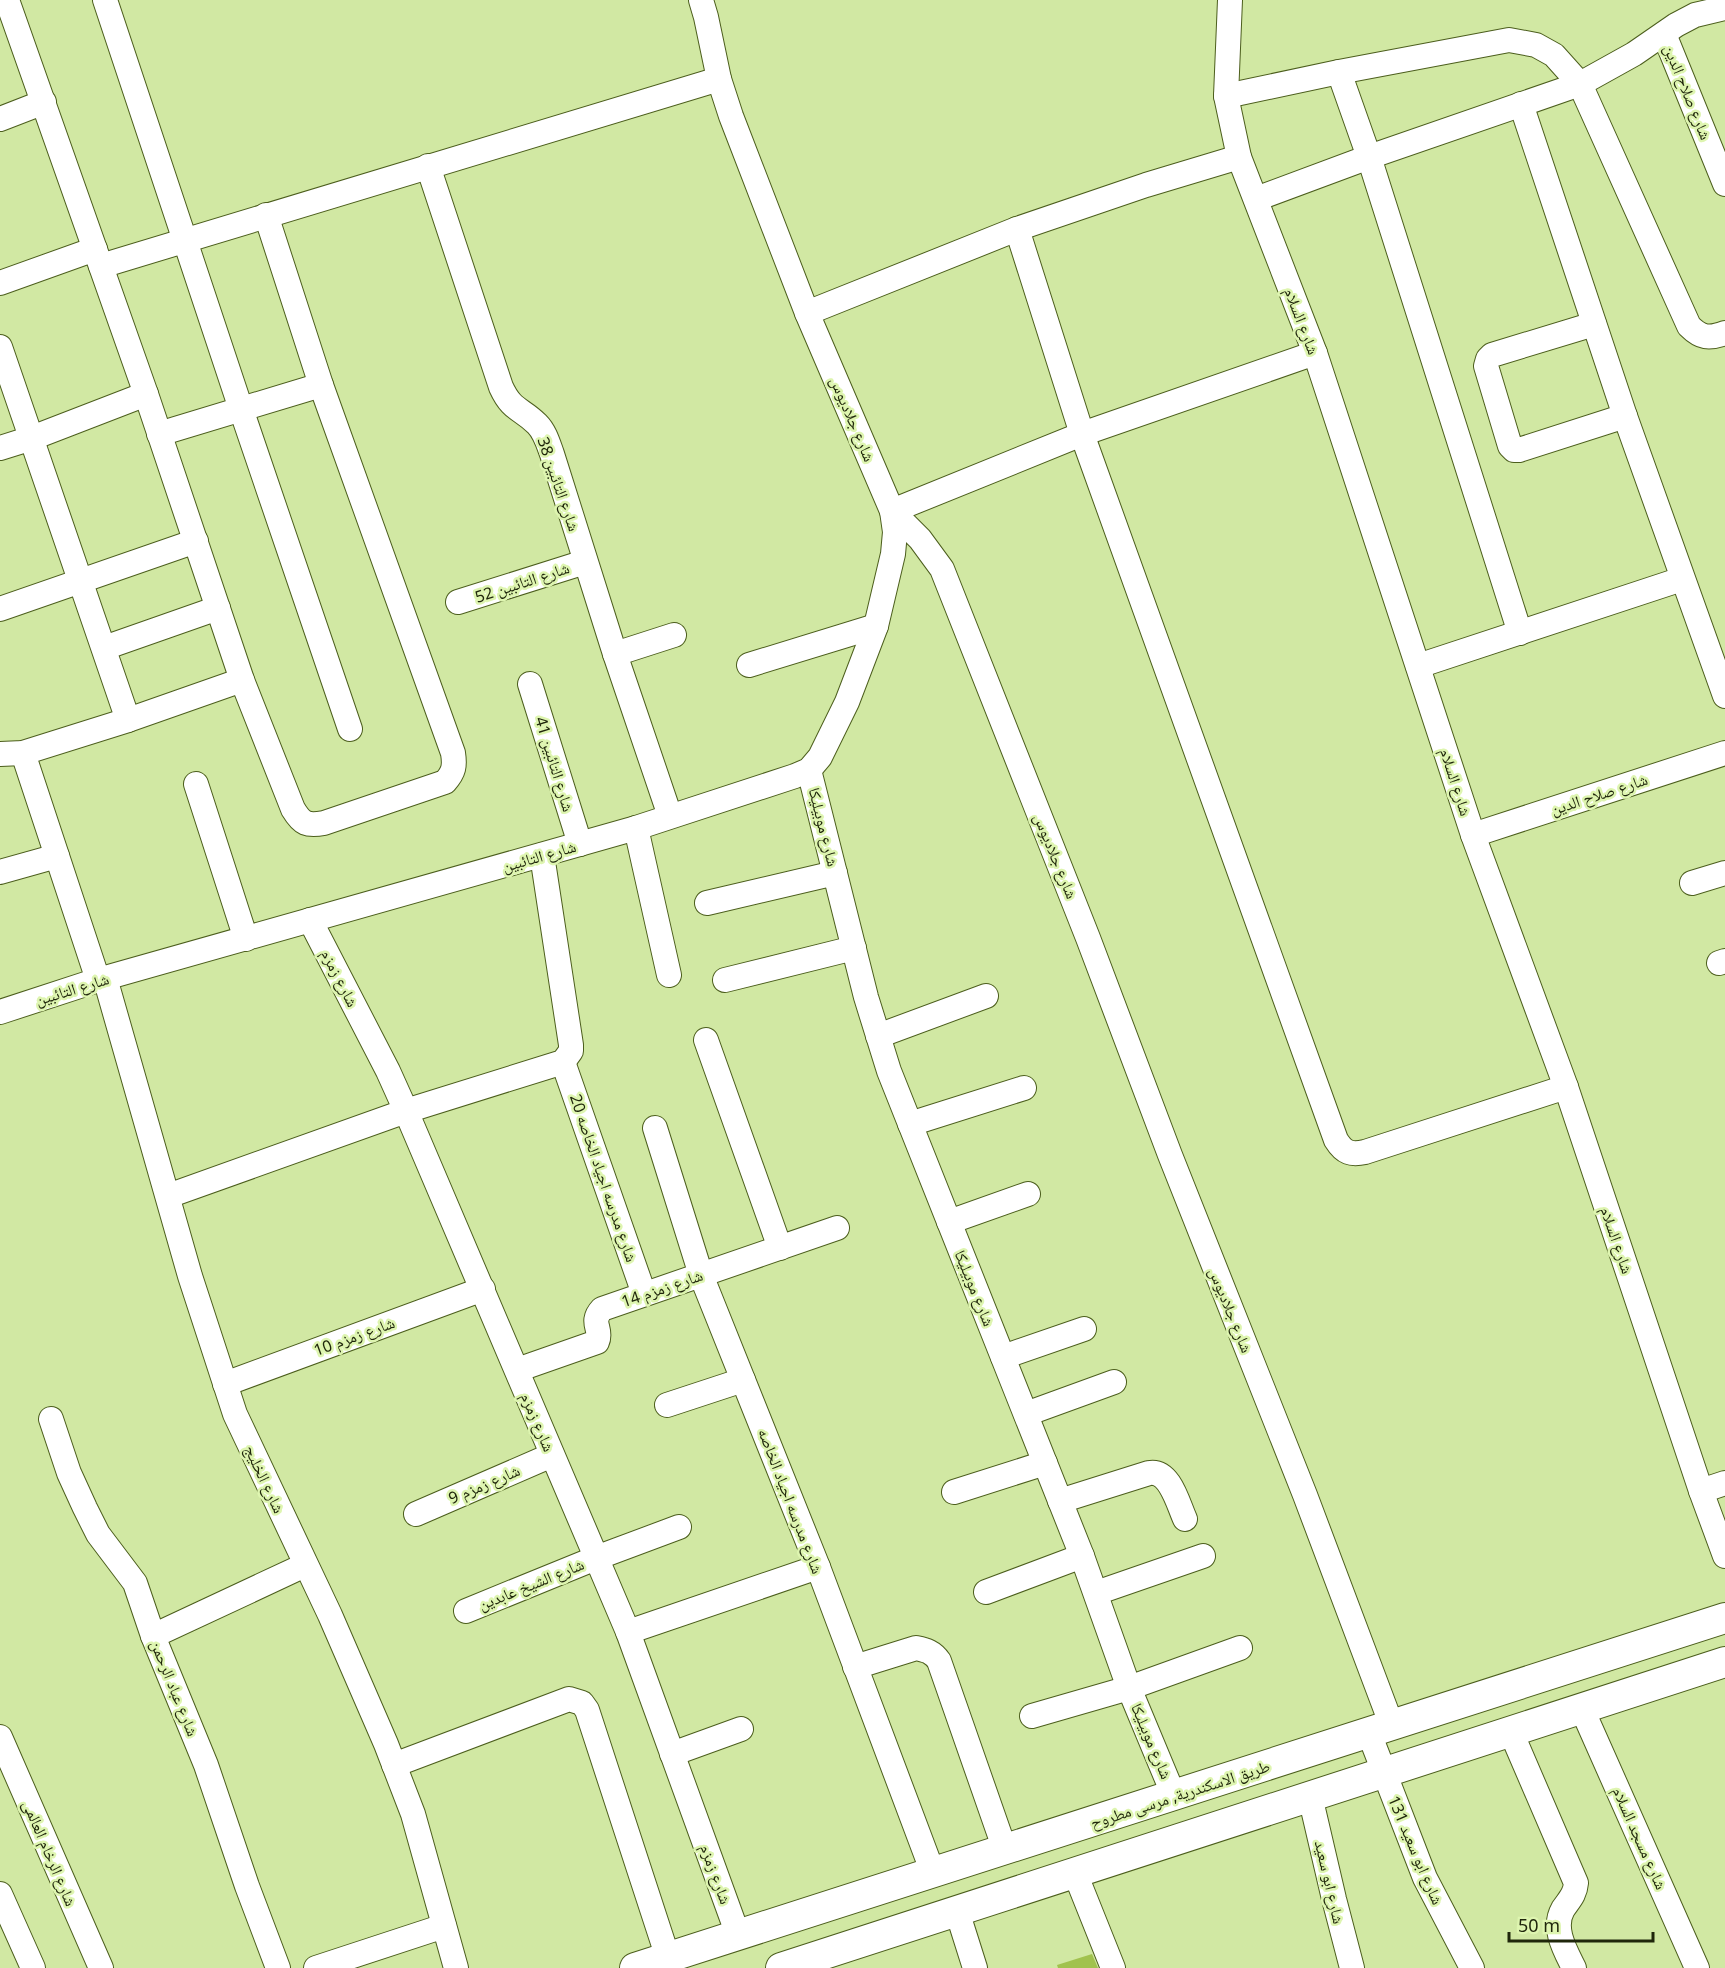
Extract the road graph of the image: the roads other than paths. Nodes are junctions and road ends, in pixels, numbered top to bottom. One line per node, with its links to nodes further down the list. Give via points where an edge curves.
1 (7, 0): 11 (street)
2 (105, 0): 21 (street)
3 (701, 0): 8 (street, شارع جلاديوس)
4 (1234, 1): 10 (street, شارع السلام)
5 (1725, 8): 6 (street, via 1695,15)
6 (1664, 34): 9 (street); 17 (street, شارع صلاح الدين)
7 (1339, 72): 9 (street, via 1509,40 1536,45 1554,55); 10 (street); 15 (street)
8 (719, 79): 16 (street); 24 (street, شارع جلاديوس)
9 (1580, 84): 12 (street); 26 (street, via 1689,326 1705,338)
10 (1226, 96): 14 (street, شارع السلام)
11 (44, 102): 13 (street); 22 (street)
12 (1521, 104): 15 (street); 25 (street)
13 (0, 119)
14 (1239, 157): 18 (street, شارع السلام); 20 (street)
15 (1369, 157): 18 (street); 46 (street)
16 (428, 166): 19 (street); 39 (street, شارع التائبين 38, via 501,387 514,408 537,424 545,436)
17 (1725, 184)
18 (1256, 200): 28 (street, شارع السلام)
19 (266, 215): 21 (street); 29 (street)
20 (1017, 230): 24 (street); 34 (street)
21 (185, 240): 22 (street); 31 (street)
22 (98, 258): 23 (street); 30 (street)
23 (0, 283)
24 (807, 313): 37 (street, شارع جلاديوس)
25 (1594, 324): 32 (street); 32 (street, via 1492,355 1488,360 1486,366 1510,446 1519,450)
26 (1725, 333)
27 (0, 347): 35 (street)
28 (1315, 353): 34 (street); 51 (street, شارع السلام)
29 (321, 385): 31 (street); 52 (street, via 453,753 452,774 445,782 324,824 306,824 298,819)
30 (146, 394): 33 (street); 35 (street)
31 (241, 409): 33 (street); 56 (street)
32 (1625, 416): 40 (street)
33 (159, 434): 38 (street)
34 (1082, 434): 37 (street); 83 (street, via 1341,1148 1347,1153 1365,1152)
35 (32, 438): 36 (street); 41 (street)
36 (0, 448)
37 (892, 511): 45 (street, via 893,554); 135 (street, شارع جلاديوس, via 942,569 1305,1495)
38 (196, 541): 41 (street); 43 (street)
39 (585, 562): 42 (street, شارع التائبين 52); 49 (street, شارع التائبين 38)
40 (1682, 579): 46 (street); 54 (street)
41 (81, 580): 44 (street); 48 (street)
42 (458, 602)
43 (218, 608): 48 (street); 52 (street)
44 (0, 609)
45 (876, 626): 50 (street); 59 (street, via 836,727)
46 (1520, 633): 51 (street)
47 (674, 635): 49 (street)
48 (104, 648): 55 (street)
49 (615, 654): 61 (street, شارع التائبين 38)
50 (749, 665)
51 (1418, 666): 63 (street, شارع السلام)
52 (242, 680): 55 (street)
53 (530, 684): 64 (street, شارع التائبين 41)
54 (1725, 696)
55 (128, 720): 58 (street)
56 (350, 729)
57 (1725, 753): 63 (street, شارع صلاح الدين)
58 (11, 754): 66 (street, شارع الخليج)
59 (809, 770): 61 (street, شارع التائبين); 68 (street, شارع موبيليكا)
60 (196, 784): 73 (street)
61 (670, 816): 62 (street, شارع التائبين)
62 (636, 828): 64 (street, شارع التائبين); 75 (street)
63 (1473, 835): 83 (street, شارع السلام)
64 (580, 844): 65 (street, شارع التائبين)
65 (542, 855): 72 (street, شارع التائبين); 82 (street, via 571,1045)
66 (57, 856): 67 (street); 76 (street, شارع الخليج)
67 (0, 872)
68 (835, 873): 71 (street); 74 (street, شارع موبيليكا)
69 (1725, 873): 70 (street)
70 (1692, 883)
71 (707, 903)
72 (310, 920): 73 (street, شارع التائبين); 85 (street, شارع زمزم)
73 (246, 939): 76 (street, شارع التائبين)
74 (854, 948): 77 (street); 80 (street, شارع موبيليكا)
75 (669, 975)
76 (102, 979): 79 (street, شارع التائبين); 89 (street, شارع الخليج)
77 (725, 980)
78 (986, 996): 80 (street)
79 (0, 1012)
80 (878, 1036): 86 (street, شارع موبيليكا)
81 (706, 1040): 92 (street)
82 (563, 1062): 85 (street); 95 (street, شارع مدرسه اجياد الخاصه 20)
83 (1566, 1087): 108 (street, شارع السلام)
84 (1024, 1088): 86 (street)
85 (406, 1111): 89 (street); 94 (street, شارع زمزم)
86 (910, 1124): 90 (street, شارع موبيليكا)
87 (655, 1128): 93 (street, شارع مدرسه اجياد الخاصه)
88 (1028, 1194): 90 (street)
89 (168, 1196): 101 (street, شارع الخليج)
90 (949, 1222): 97 (street, شارع موبيليكا)
91 (837, 1228): 92 (street, شارع زمزم 14)
92 (780, 1248): 93 (street, شارع زمزم 14)
93 (701, 1275): 95 (street, شارع زمزم 14); 99 (street, شارع مدرسه اجياد الخاصه)
94 (483, 1289): 98 (street, شارع زمزم); 101 (street, شارع زمزم 10)
95 (644, 1294): 98 (street, شارع زمزم 14, via 602,1309 595,1321 600,1337 597,1342)
96 (1084, 1329): 97 (street)
97 (1003, 1357): 103 (street, شارع موبيليكا)
98 (517, 1370): 105 (street, شارع زمزم)
99 (743, 1380): 102 (street); 120 (street, شارع مدرسه اجياد الخاصه)
100 (1114, 1382): 103 (street)
101 (225, 1384): 119 (street, شارع الخليج)
102 (668, 1405)
103 (1026, 1414): 106 (street, شارع موبيليكا)
104 (51, 1419): 126 (street, شارع عباد الرحمن, via 85,1508 98,1534 135,1583)
105 (552, 1455): 111 (street, شارع زمزم 9); 118 (street, شارع زمزم)
106 (1046, 1463): 109 (street); 110 (street, شارع موبيليكا)
107 (1725, 1483): 108 (street)
108 (1701, 1491): 114 (street, شارع السلام)
109 (954, 1492)
110 (1060, 1501): 112 (street, via 1158,1472 1166,1477); 115 (street, شارع موبيليكا)
111 (416, 1514)
112 (1185, 1519)
113 (679, 1527): 118 (street, شارع الشيخ عابدين)
114 (1721, 1531): 117 (street, شارع السلام)
115 (1083, 1556): 121 (street); 122 (street, شارع موبيليكا)
116 (1203, 1556): 122 (street)
117 (1725, 1556)
118 (596, 1557): 123 (street, شارع الشيخ عابدين); 125 (street, شارع زمزم)
119 (305, 1565): 126 (street); 140 (street, شارع الخليج)
120 (818, 1567): 125 (street); 129 (street, شارع مدرسه اجياد الخاصه)
121 (986, 1592)
122 (1096, 1593): 130 (street, شارع موبيليكا)
123 (466, 1611)
124 (1725, 1618): 132 (main road, طريق الاسكندرية, مرسى مطروح)
125 (628, 1632): 139 (street, شارع زمزم)
126 (153, 1636): 156 (street, شارع عباد الرحمن, via 206,1765)
127 (1240, 1648): 130 (street)
128 (1724, 1666): 131 (main road)
129 (855, 1667): 144 (street, via 916,1648 934,1654); 145 (street, شارع مدرسه اجياد الخاصه)
130 (1129, 1688): 133 (street); 142 (street, شارع موبيليكا)
131 (1582, 1709): 136 (main road); 165 (street, شارع مسجد السلام)
132 (1438, 1711): 135 (main road, طريق الاسكندرية, مرسى مطروح); 138 (main road)
133 (1032, 1716)
134 (741, 1729): 139 (street)
135 (1380, 1730): 141 (street, شارع ابو سعيد 131); 142 (main road, طريق الاسكندرية, مرسى مطروح)
136 (1510, 1732): 138 (main road); 164 (street, via 1576,1884 1559,1917 1559,1934)
137 (0, 1737): 155 (street, شارع الرخام العالمى)
138 (1452, 1751): 141 (main road)
139 (672, 1754): 150 (street, شارع زمزم)
140 (394, 1765): 149 (street, شارع الخليج, via 413,1814); 151 (street, via 569,1699 582,1703)
141 (1384, 1773): 143 (main road); 153 (street, شارع ابو سعيد 131, via 1425,1878)
142 (1174, 1796): 144 (main road, طريق الاسكندرية, مرسى مطروح)
143 (1310, 1796): 146 (main road); 163 (street, شارع ابو سعيد)
144 (1005, 1850): 145 (main road, طريق الاسكندرية, مرسى مطروح)
145 (933, 1873): 150 (main road, طريق الاسكندرية, مرسى مطروح)
146 (1075, 1873): 148 (main road); 162 (street)
147 (0, 1894): 154 (street)
148 (957, 1911): 152 (main road); 161 (street)
149 (444, 1926): 157 (street); 158 (street, شارع الخليج)
150 (738, 1935): 151 (main road, طريق الاسكندرية, مرسى مطروح)
151 (668, 1958): 159 (main road, طريق الاسكندرية, مرسى مطروح)
152 (835, 1960): 160 (main road)
153 (1468, 1967)
154 (33, 1968)
155 (100, 1968)
156 (278, 1968)
157 (316, 1968)
158 (456, 1968)
159 (635, 1968)
160 (781, 1968)
161 (975, 1968)
162 (1113, 1968)
163 (1352, 1968)
164 (1574, 1968)
165 (1697, 1968)

